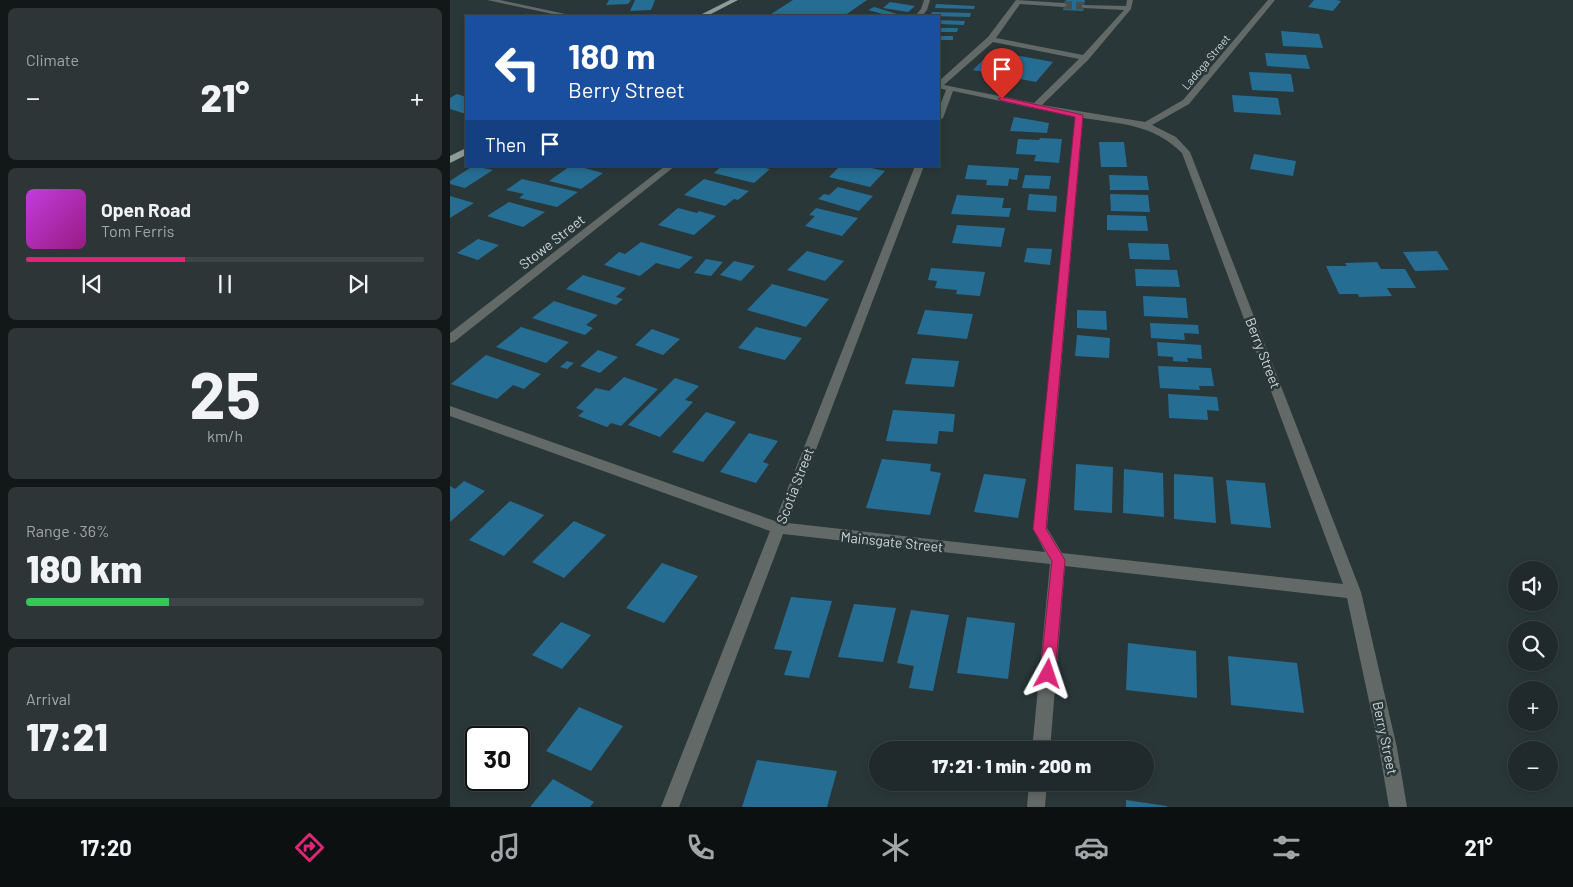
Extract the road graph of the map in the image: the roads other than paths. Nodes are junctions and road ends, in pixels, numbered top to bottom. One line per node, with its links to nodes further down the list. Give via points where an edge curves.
1 (490, 0): 9 (street)
2 (735, 0): 10 (main road)
3 (927, 0): 11 (street)
4 (1272, 0): 20 (street, Ladoga Street, via 1186,102)
5 (1019, 1): 7 (street); 12 (street)
6 (1130, 4): 8 (street); 13 (street)
7 (1064, 5)
8 (1084, 6)
9 (566, 15)
10 (704, 15)
11 (919, 15)
12 (991, 39): 13 (street); 14 (street)
13 (1085, 58): 17 (street)
14 (940, 85)
15 (940, 86): 16 (street, Berry Street)
16 (950, 89): 17 (street, Berry Street); 18 (street)
17 (1036, 106): 19 (street, Berry Street)
18 (940, 115)
19 (1079, 115): 20 (street, Berry Street); 28 (street, via 1040,529)
20 (1146, 125): 29 (street, Berry Street, via 1173,139 1186,152)
21 (465, 152): 22 (main road)
22 (450, 160)
23 (670, 167): 25 (street, Stowe Street)
24 (920, 167): 27 (street, Scotia Street)
25 (450, 339)
26 (450, 411): 27 (street, Mainsgate Street)
27 (778, 528): 28 (street, Mainsgate Street); 32 (street, Scotia Street)
28 (1058, 560): 29 (street, Mainsgate Street); 30 (street)
29 (1353, 592): 34 (street, Berry Street)
30 (1042, 741)
31 (1037, 791): 33 (street)
32 (670, 807)
33 (1036, 807)
34 (1398, 807)

